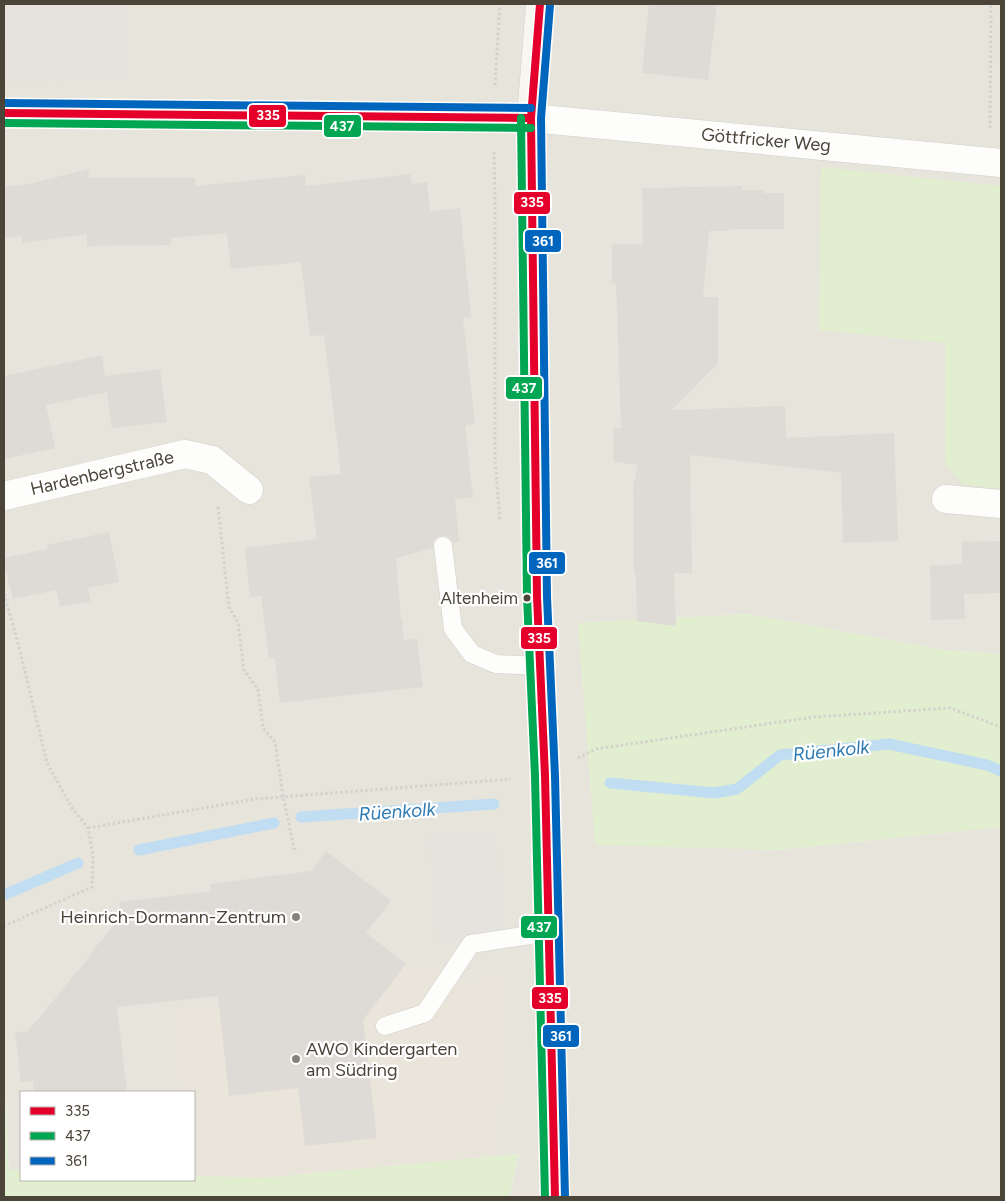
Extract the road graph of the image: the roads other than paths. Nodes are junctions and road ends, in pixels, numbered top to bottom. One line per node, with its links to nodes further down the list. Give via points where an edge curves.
1 (540, 4): 3 (street)
2 (4, 113): 3 (street, Göttfricker Weg)
3 (530, 118): 4 (street, Göttfricker Weg); 10 (street)
4 (996, 162)
5 (249, 490): 6 (street, Hardenbergstraße, via 212,460 185,454)
6 (4, 496)
7 (946, 499): 8 (street)
8 (1001, 504)
9 (443, 546): 10 (lane, via 453,629 472,654 496,664)
10 (540, 666): 11 (street)
11 (548, 932): 12 (lane, via 471,944 425,1013); 13 (street)
12 (385, 1026)
13 (555, 1197)

